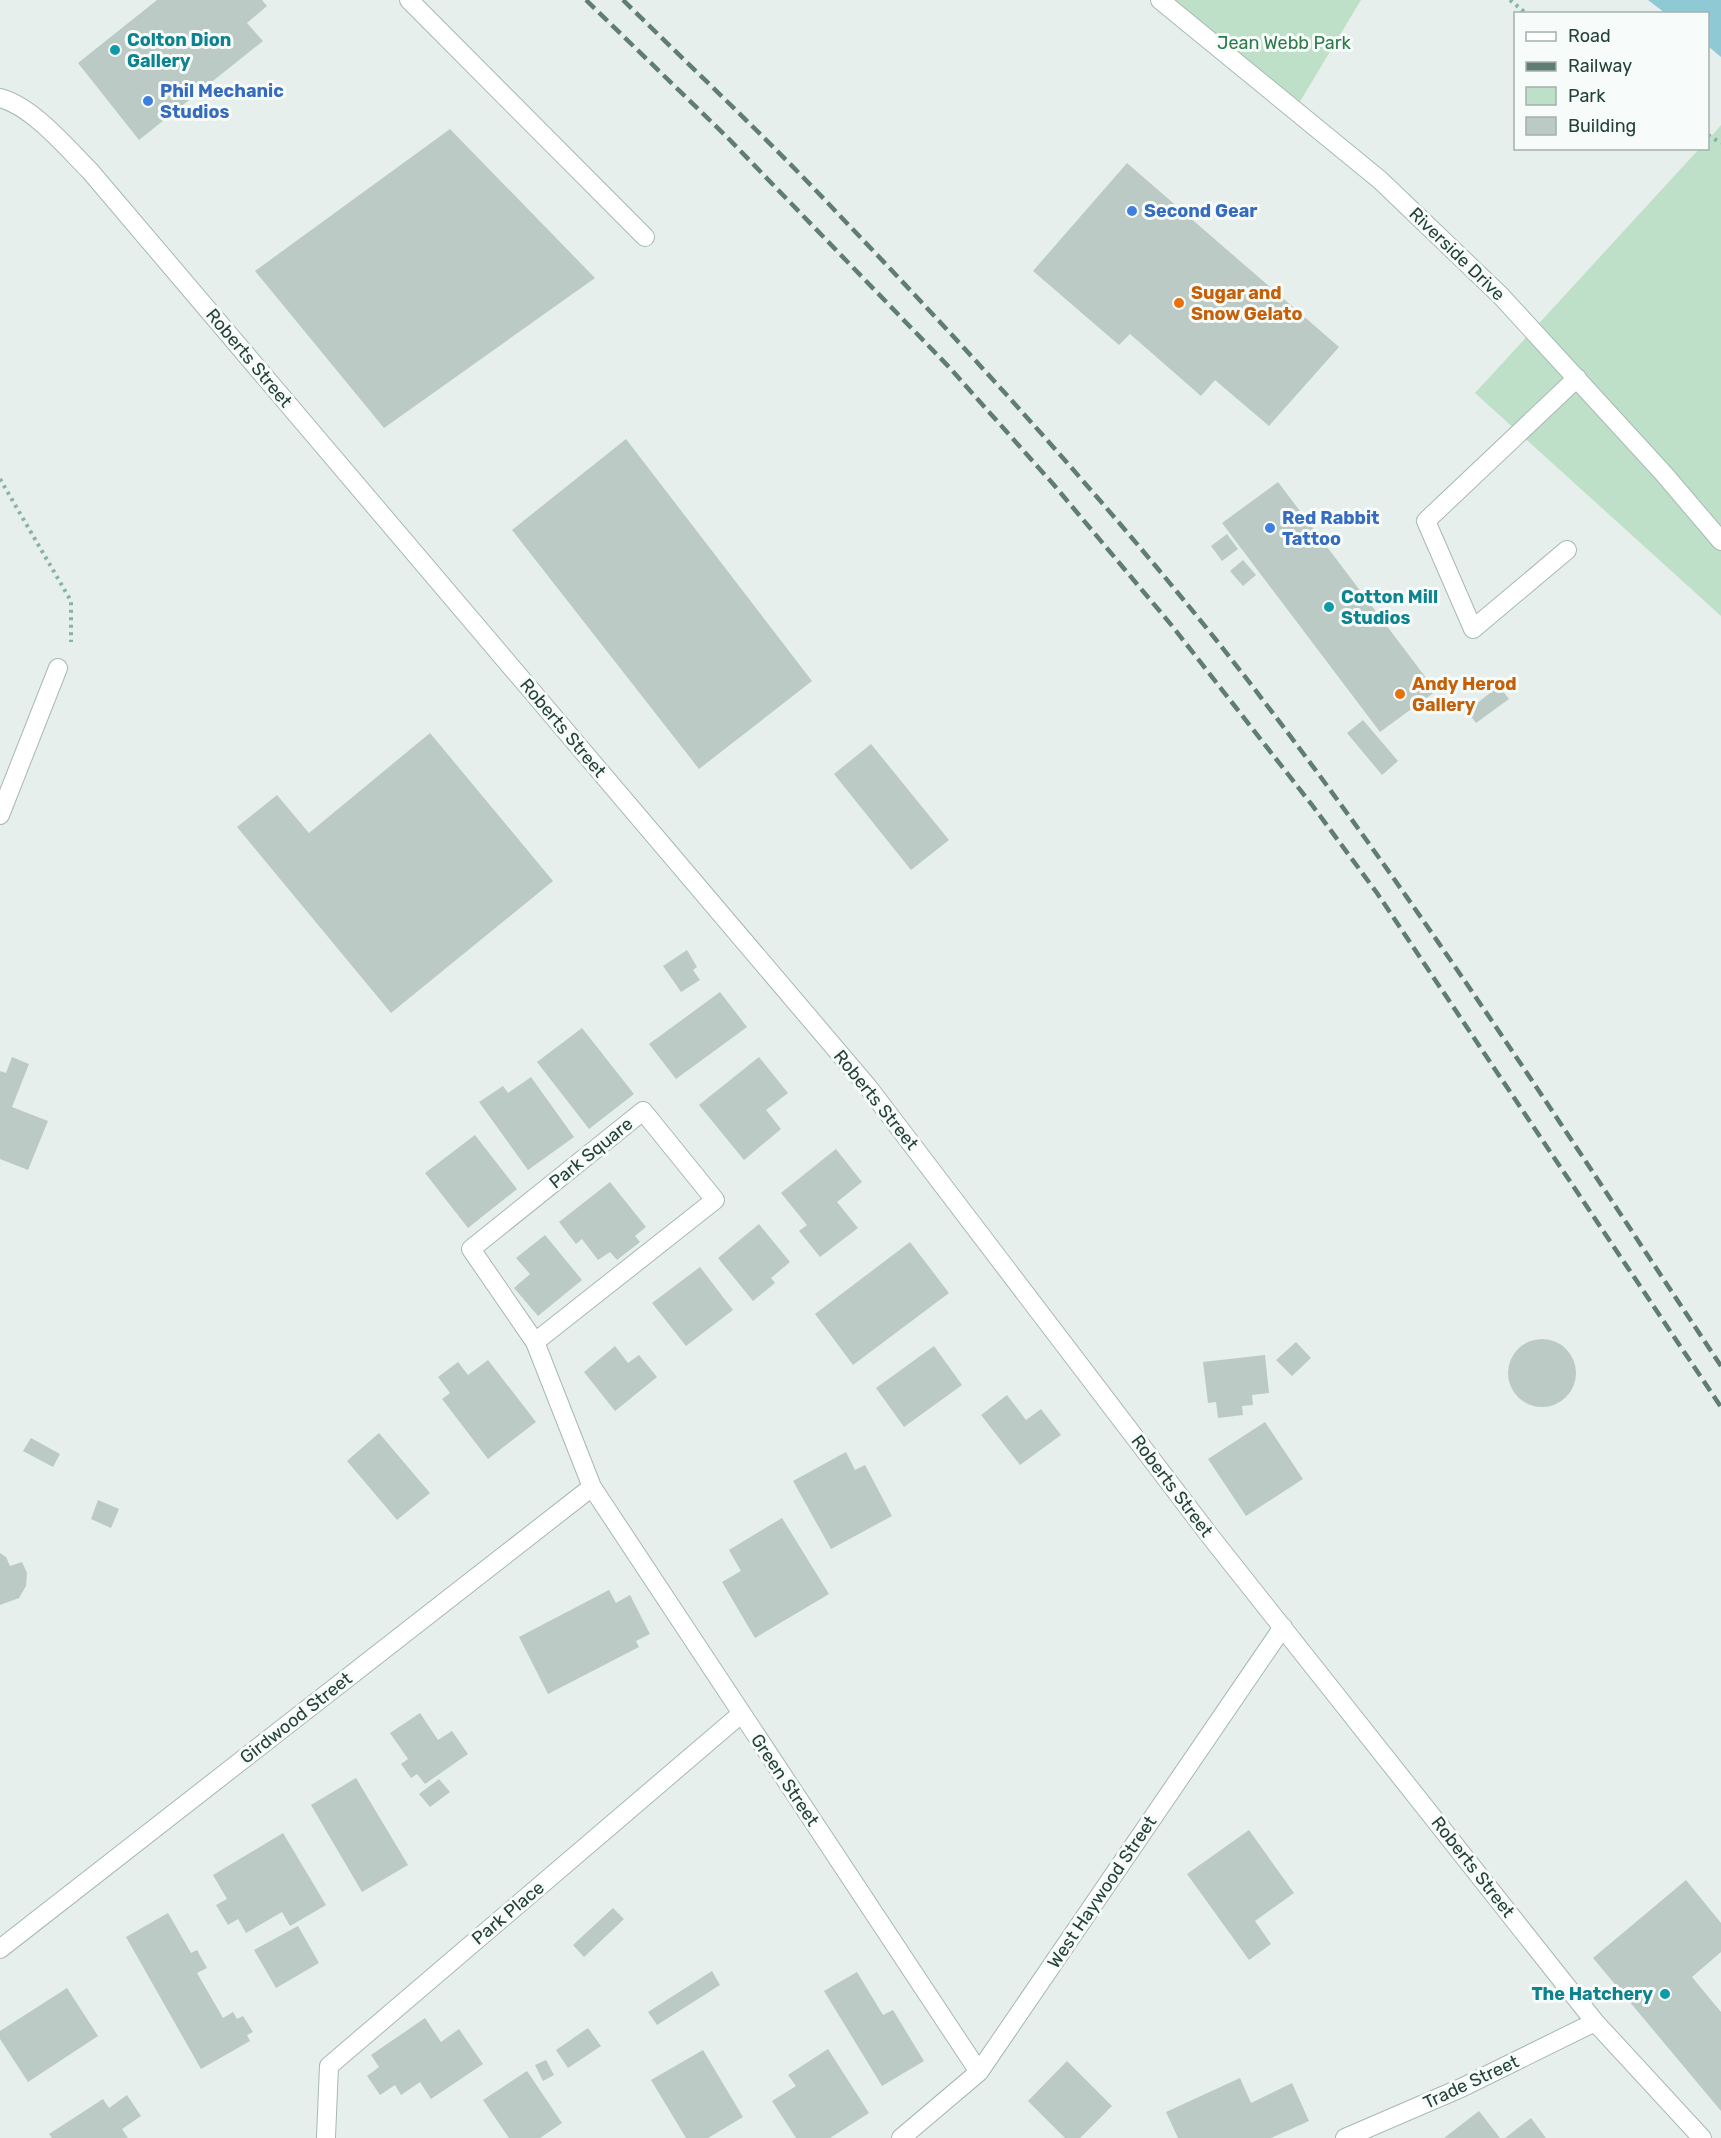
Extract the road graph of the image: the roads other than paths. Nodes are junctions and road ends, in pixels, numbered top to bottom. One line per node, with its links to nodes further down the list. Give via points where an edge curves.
1 (409, 0): 4 (street)
2 (1160, 0): 5 (street, Riverside Drive, via 1380,180 1501,296)
3 (2, 95): 12 (street, Roberts Street, via 39,122 90,171 868,1087)
4 (645, 237)
5 (1577, 378): 6 (street, Riverside Drive); 7 (street, via 1426,521 1473,629)
6 (1721, 541)
7 (1568, 550)
8 (58, 668): 9 (street)
9 (0, 815)
10 (535, 1342): 10 (street, Park Square, via 715,1200 643,1111 471,1249); 11 (street, Park Square)
11 (592, 1487): 13 (street, Green Street); 14 (street, Girdwood Street)
12 (1283, 1627): 15 (street, Roberts Street); 16 (street, West Haywood Street)
13 (741, 1714): 16 (street, Green Street); 17 (street, Park Place, via 329,2066)
14 (0, 1949)
15 (1595, 2022): 19 (street, Trade Street, via 1461,2088); 20 (street, Roberts Street)
16 (979, 2072): 18 (street, West Haywood Street)
17 (328, 2137)
18 (901, 2138)
19 (1345, 2138)
20 (1702, 2138)

